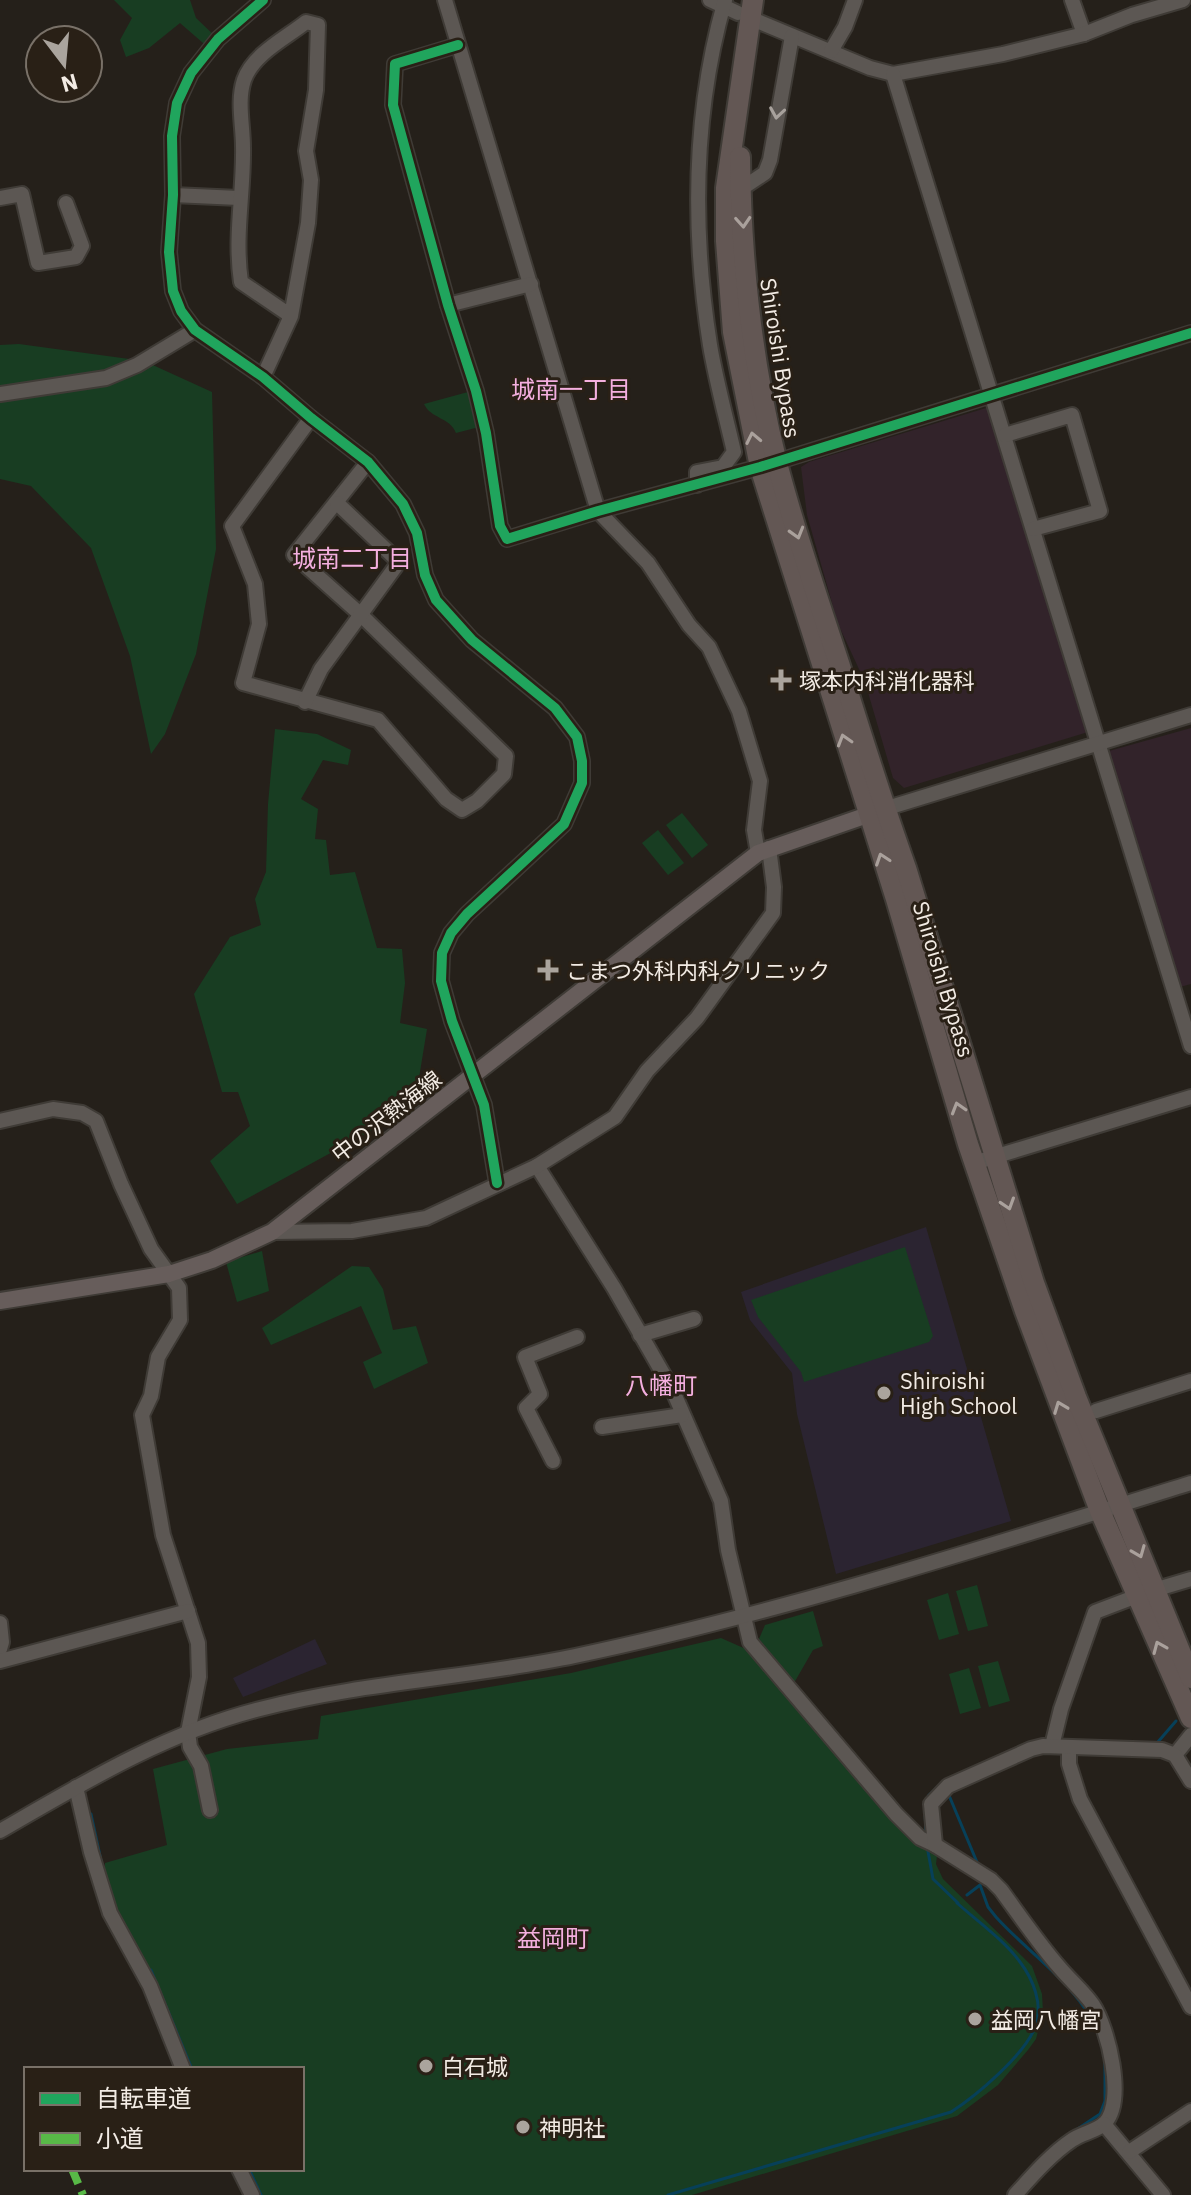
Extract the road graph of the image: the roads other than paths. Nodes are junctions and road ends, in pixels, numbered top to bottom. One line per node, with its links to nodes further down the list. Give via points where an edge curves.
1 (263, 0): 16 (street, via 218,39 191,73 177,103)
2 (445, 0): 11 (street)
3 (855, 0): 12 (street)
4 (1072, 0): 9 (street)
5 (1183, 0): 9 (street)
6 (719, 2): 7 (street); 32 (street, via 697,191 710,345 734,452 723,467 697,472)
7 (746, 6): 14 (highway, Shiroishi Bypass)
8 (757, 21): 10 (street)
9 (1084, 34): 13 (street)
10 (792, 36): 12 (street); 15 (street, one-way to 15, via 770,160 765,173)
11 (458, 45): 20 (street); 21 (street, via 395,64 394,77 393,105)
12 (831, 51): 13 (street)
13 (893, 74): 27 (street)
14 (740, 89): 15 (highway, Shiroishi Bypass); 31 (highway, Shiroishi Bypass, one-way to 14, via 738,362 728,279 726,188)
15 (741, 189): 31 (highway, Shiroishi Bypass, one-way to 31)
16 (173, 195): 18 (street); 23 (street, via 173,291)
17 (0, 198): 19 (street, via 22,194 38,263 76,257 82,246)
18 (239, 198): 22 (street, via 241,282); 22 (street, via 244,79 257,58 306,22 318,25 316,90 306,151 311,180 308,223)
19 (66, 203)
20 (531, 284): 21 (street); 34 (street)
21 (448, 305): 34 (street, via 483,419 500,526 507,539)
22 (291, 316): 25 (street)
23 (195, 330): 25 (street); 26 (street, via 106,378)
24 (1191, 333): 27 (street)
25 (263, 377): 28 (street)
26 (0, 394)
27 (992, 394): 29 (street); 31 (street)
28 (311, 418): 30 (street); 37 (street, via 232,526 255,584 259,624 243,683)
29 (1005, 435): 35 (street); 35 (street, via 1070,408 1102,518)
30 (368, 462): 33 (street); 43 (street, via 403,504 436,600 472,640 555,708 577,737 582,761 582,783 564,824 467,914 442,953 441,981)
31 (768, 465): 32 (street); 40 (highway, Shiroishi Bypass)
32 (697, 485): 34 (street)
33 (337, 503): 36 (street, via 399,562); 36 (street, via 294,555)
34 (598, 511): 41 (street, via 648,563 709,647 739,711 760,781 754,830)
35 (1033, 529): 39 (street)
36 (360, 614): 37 (street); 37 (street, via 506,756 504,774 462,810 446,799 378,720)
37 (305, 702)
38 (1191, 715): 39 (street)
39 (1099, 743): 40 (street); 42 (street)
40 (876, 812): 41 (main road, 中の沢熱海線); 46 (highway, Shiroishi Bypass, via 910,882)
41 (763, 850): 43 (main road, 中の沢熱海線); 47 (street, via 774,887 773,913 697,1018 647,1071 615,1117)
42 (1191, 1046)
43 (473, 1076): 48 (street, via 491,1136); 49 (main road, 中の沢熱海線)
44 (1191, 1097): 46 (street)
45 (0, 1121): 50 (street, via 53,1109 96,1121 141,1228)
46 (984, 1160): 61 (highway, Shiroishi Bypass, via 1039,1298)
47 (537, 1166): 48 (street); 53 (street)
48 (497, 1183): 49 (street, via 426,1218 352,1231)
49 (272, 1232): 50 (main road, 中の沢熱海線)
50 (169, 1274): 51 (main road, 中の沢熱海線); 64 (street, via 179,1288 180,1320 158,1357 142,1415 163,1535)
51 (0, 1301)
52 (694, 1319): 53 (street)
53 (640, 1335): 57 (street)
54 (577, 1337): 59 (street, via 525,1357 540,1394 526,1408)
55 (1191, 1381): 56 (street)
56 (1096, 1411)
57 (682, 1415): 58 (street); 65 (street, via 721,1501)
58 (602, 1427)
59 (553, 1461)
60 (1191, 1483): 61 (street)
61 (1110, 1508): 63 (highway, Shiroishi Bypass); 65 (street)
62 (1191, 1579): 63 (street)
63 (1145, 1593): 69 (highway, Shiroishi Bypass); 70 (highway, Shiroishi Bypass, one-way to 63); 73 (street, via 1095,1612)
64 (188, 1611): 68 (street); 71 (street, via 198,1643 199,1677)
65 (742, 1617): 71 (street, via 562,1659 310,1697); 80 (street, via 750,1642 896,1814)
66 (0, 1623): 67 (street)
67 (0, 1649)
68 (0, 1661)
69 (1191, 1678)
70 (1191, 1718)
71 (188, 1732): 77 (street); 78 (street)
72 (1191, 1735): 75 (street)
73 (1053, 1741): 74 (street); 80 (street, via 945,1789 931,1804)
74 (1069, 1748): 75 (street, via 1162,1750); 81 (street, via 1080,1799)
75 (1175, 1755): 76 (street)
76 (1191, 1781)
77 (76, 1787): 79 (street); 82 (street, via 110,1913 150,1986)
78 (210, 1810)
79 (0, 1831)
80 (929, 1842): 84 (street, via 991,1880 1094,2006 1111,2054 1114,2084)
81 (1191, 2007)
82 (182, 2067)
83 (1191, 2111): 85 (street)
84 (1104, 2124): 85 (street); 88 (street, via 1057,2151)
85 (1129, 2152): 89 (street)
86 (240, 2171): 87 (street)
87 (252, 2195)
88 (1015, 2195)
89 (1163, 2195)

